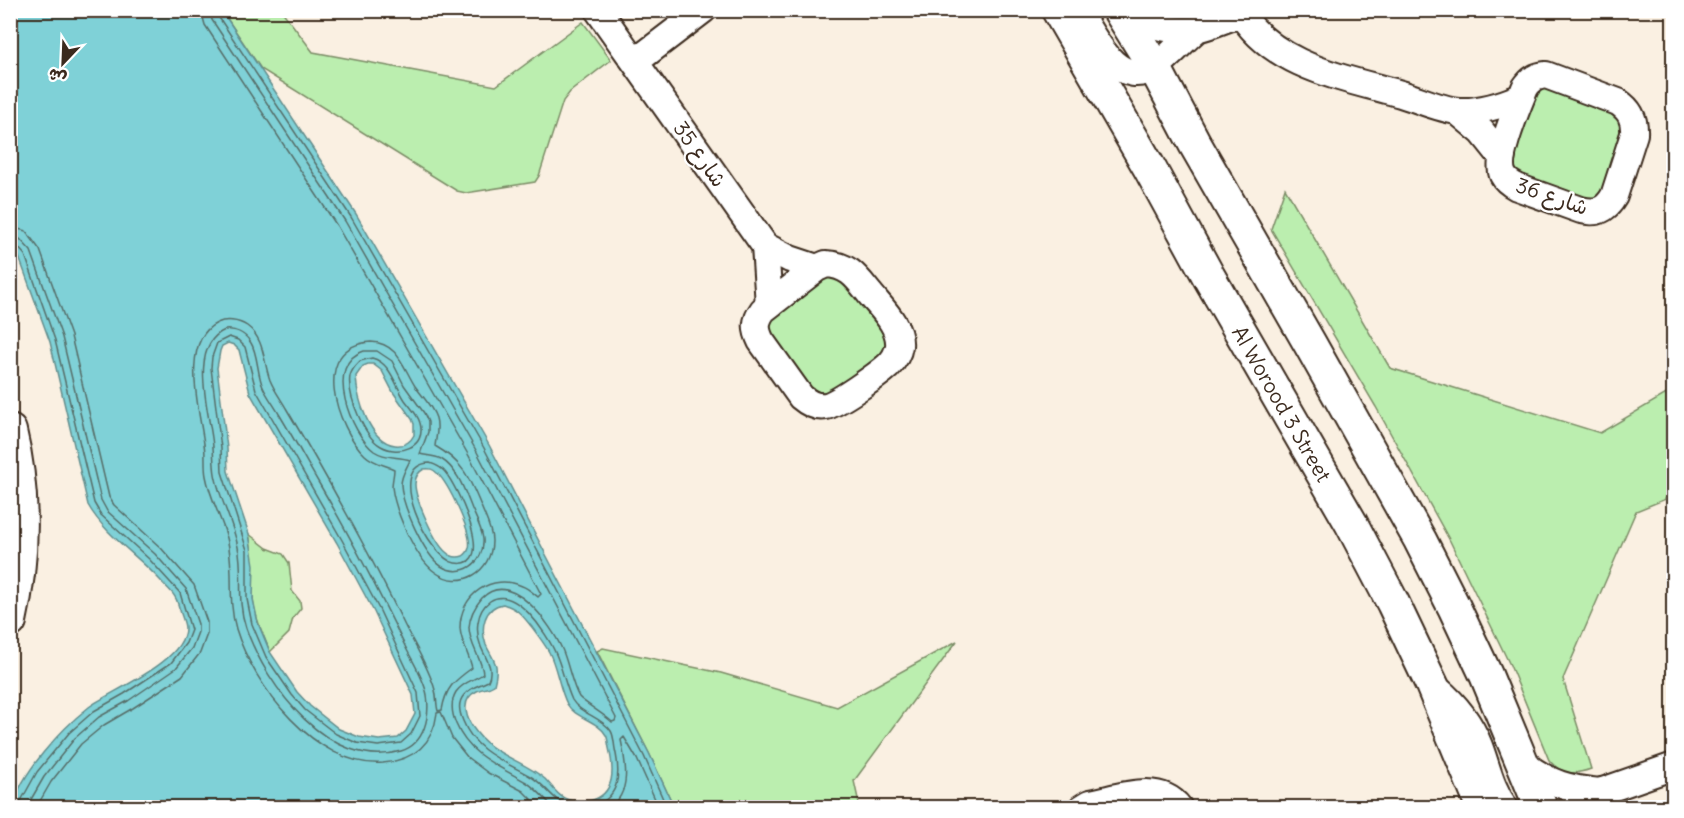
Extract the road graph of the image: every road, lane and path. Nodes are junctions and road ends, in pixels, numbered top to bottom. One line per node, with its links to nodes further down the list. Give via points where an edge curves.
1 (598, 10): 8 (street, شارع 35)
2 (703, 10): 8 (street)
3 (1058, 10): 18 (street, Al Worood 3 Street, via 1351,523)
4 (1077, 10): 9 (street, via 1112,63 1133,74)
5 (1120, 11): 7 (street, via 1157,26); 9 (street)
6 (1240, 12): 7 (street); 11 (street, شارع 36, via 1258,36 1306,64)
7 (1197, 28): 9 (street)
8 (634, 62): 13 (street, شارع 35)
9 (1155, 68): 19 (street, via 1420,540 1486,675)
10 (1521, 97): 11 (street, شارع 36, via 1490,108); 12 (street, شارع 36); 12 (street, شارع 36, via 1530,81 1546,75 1618,102 1635,125 1634,134 1614,196 1600,211 1581,210 1517,187 1503,175)
11 (1457, 111): 12 (street, شارع 36, via 1482,132)
12 (1502, 157)
13 (765, 246): 14 (street, شارع 35); 15 (street, شارع 35)
14 (816, 268): 15 (street, شارع 35); 15 (street, شارع 35, via 826,264 846,268 892,323 899,346 887,366 829,406 806,402 757,334 758,317)
15 (769, 305)
16 (10, 431): 17 (street, via 22,527 16,598)
17 (10, 621)
18 (1432, 685): 24 (street, Al Worood 3 Street); 25 (street, via 1471,728 1492,786)
19 (1524, 765): 21 (street, via 1563,787); 26 (street)
20 (1674, 766): 21 (street)
21 (1600, 792): 27 (street)
22 (1082, 807): 23 (street, via 1151,792 1170,798)
23 (1179, 807)
24 (1483, 807)
25 (1505, 807)
26 (1541, 807)
27 (1573, 807)

